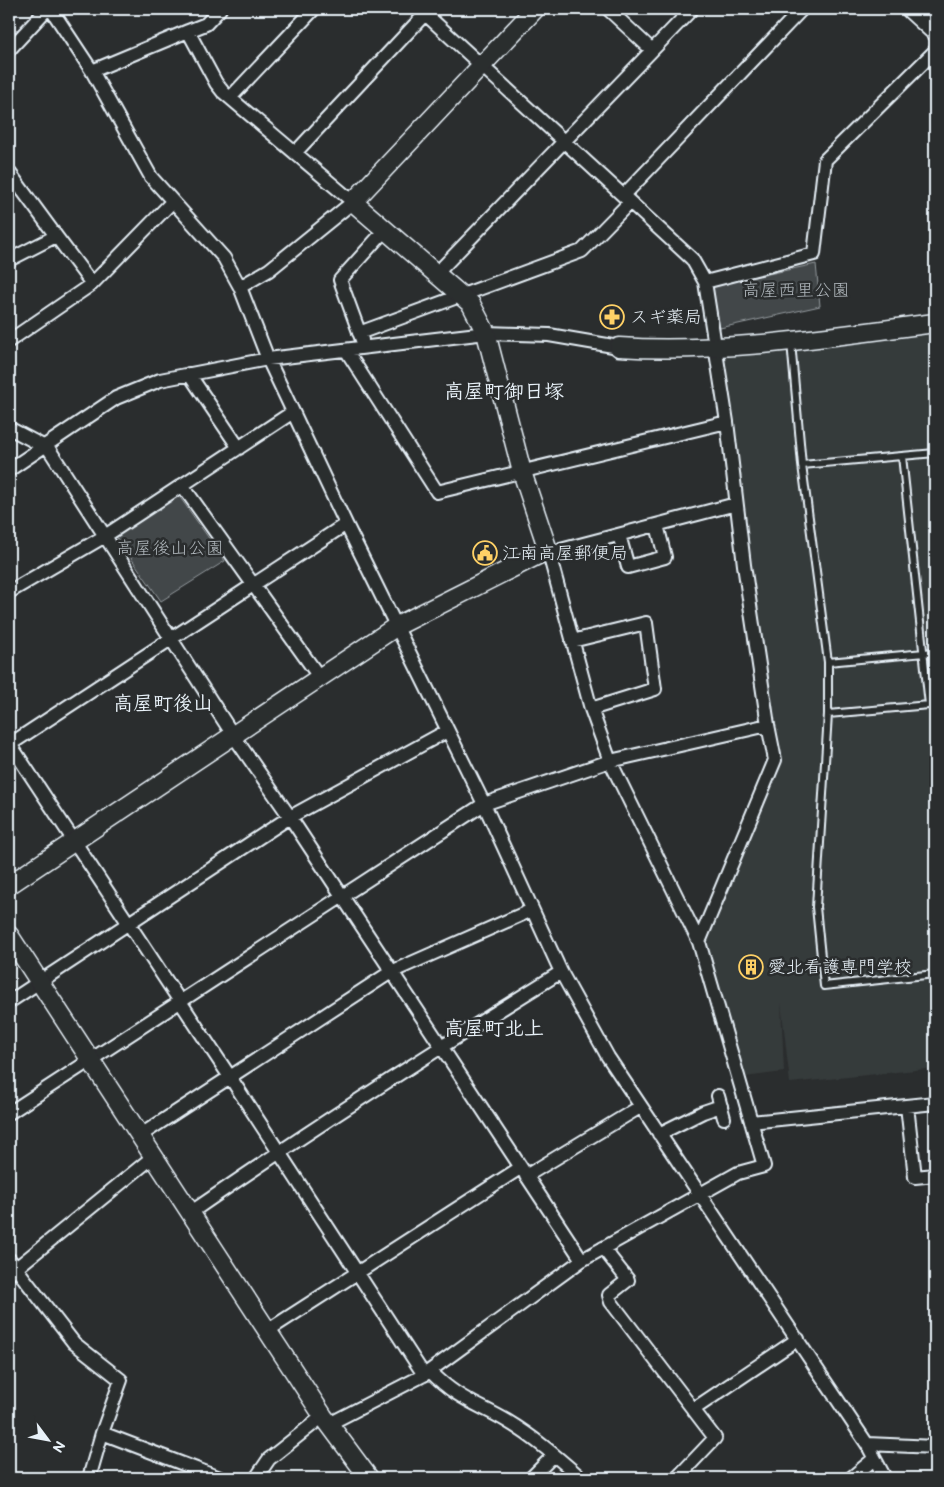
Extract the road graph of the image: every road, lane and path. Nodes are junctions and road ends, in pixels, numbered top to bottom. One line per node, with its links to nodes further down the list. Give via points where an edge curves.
1 (47, 9): 13 (street)
2 (51, 9): 17 (street)
3 (220, 9): 12 (street, via 206,24)
4 (314, 9): 18 (street)
5 (535, 9): 16 (street)
6 (608, 9): 14 (street)
7 (692, 9): 14 (street)
8 (802, 9): 22 (street)
9 (912, 9): 11 (main road)
10 (422, 11): 16 (street); 20 (street)
11 (935, 30)
12 (188, 31): 17 (street); 18 (street, via 216,83)
13 (9, 50)
14 (652, 50): 19 (street)
15 (935, 51): 29 (street, via 825,160 814,254)
16 (480, 66): 19 (street); 24 (street)
17 (92, 71): 23 (street, via 151,177)
18 (230, 98): 20 (street)
19 (564, 140): 22 (street); 28 (street)
20 (295, 154): 24 (street)
21 (9, 172): 26 (street)
22 (627, 198): 29 (street, via 692,259); 32 (street, via 582,251)
23 (172, 202): 30 (street); 31 (street, via 224,258)
24 (352, 202): 25 (street); 31 (street, via 275,265)
25 (385, 230): 28 (street); 34 (street, via 340,280)
26 (56, 236): 27 (street); 30 (street)
27 (9, 260)
28 (437, 273): 32 (street)
29 (706, 282): 38 (street)
30 (92, 284): 36 (street)
31 (240, 287): 42 (street)
32 (463, 295): 34 (street); 35 (street, via 472,304)
33 (935, 323): 37 (street)
34 (359, 333): 39 (street)
35 (486, 333): 39 (street); 40 (street, via 549,335); 53 (street)
36 (9, 341)
37 (791, 341): 38 (street); 51 (lane)
38 (714, 346): 40 (street); 45 (street)
39 (364, 347): 41 (street)
40 (619, 347)
41 (346, 350): 42 (street); 53 (street, via 437,492)
42 (268, 359): 43 (street); 44 (street)
43 (189, 374): 47 (street, via 160,380 116,398); 48 (street)
44 (293, 412): 48 (street); 56 (street)
45 (727, 422): 53 (street); 55 (street)
46 (9, 428): 47 (street)
47 (46, 446): 52 (street); 59 (street)
48 (239, 448): 54 (street)
49 (935, 453): 50 (lane)
50 (902, 456): 51 (lane); 67 (lane)
51 (802, 465): 68 (lane)
52 (9, 470)
53 (522, 472): 60 (street)
54 (182, 485): 59 (street); 61 (street)
55 (736, 504): 57 (street); 72 (street)
56 (346, 524): 61 (street); 63 (street)
57 (657, 525): 58 (street); 58 (street, via 665,557 628,567)
58 (619, 534): 60 (street)
59 (105, 536): 62 (street); 64 (street)
60 (549, 551): 63 (street); 65 (street)
61 (252, 586): 64 (street); 69 (street)
62 (9, 592)
63 (398, 626): 69 (street); 73 (street)
64 (171, 639): 74 (street); 75 (street)
65 (572, 642): 70 (street); 70 (street, via 646,623 655,688)
66 (935, 652): 67 (lane)
67 (925, 653): 68 (lane); 71 (lane, via 929,704)
68 (828, 662): 71 (lane)
69 (320, 678): 74 (street)
70 (591, 708): 76 (street)
71 (828, 714): 88 (lane, via 816,907 824,986)
72 (768, 725): 76 (street); 85 (street, via 775,760)
73 (447, 731): 77 (street); 78 (street)
74 (233, 735): 78 (street); 79 (street)
75 (9, 745): 79 (street)
76 (610, 761): 77 (street); 85 (street)
77 (484, 804): 81 (street); 82 (street)
78 (290, 817): 81 (street); 83 (street)
79 (74, 841): 80 (street); 83 (street)
80 (9, 885)
81 (342, 896): 86 (street); 91 (street)
82 (532, 910): 86 (street); 87 (street)
83 (128, 924): 89 (street); 91 (street)
84 (9, 935): 89 (street)
85 (699, 942): 100 (street)
86 (391, 972): 92 (street); 94 (street)
87 (561, 972): 92 (street); 97 (street)
88 (935, 974)
89 (39, 981): 90 (street); 93 (street)
90 (9, 1002)
91 (181, 1002): 93 (street); 94 (street)
92 (440, 1047): 103 (street); 105 (street)
93 (93, 1061): 99 (street); 102 (street)
94 (230, 1077): 102 (street); 103 (street)
95 (935, 1103): 96 (street)
96 (907, 1106): 100 (street); 106 (street, via 915,1177)
97 (640, 1107): 101 (street); 105 (street)
98 (721, 1107): 101 (street, via 703,1112)
99 (9, 1113)
100 (751, 1122): 107 (street, via 764,1166 738,1173)
101 (659, 1134): 107 (street)
102 (140, 1135): 104 (street)
103 (278, 1152): 108 (street); 112 (street)
104 (154, 1156): 108 (street); 111 (street)
105 (523, 1172): 110 (street); 112 (street)
106 (935, 1175)
107 (700, 1195): 109 (street); 114 (street)
108 (190, 1212): 113 (street)
109 (603, 1248): 110 (street); 116 (street, via 628,1280 609,1295 611,1302)
110 (582, 1260): 115 (street)
111 (11, 1267): 118 (street, via 74,1343 122,1380)
112 (357, 1273): 113 (street); 115 (street)
113 (268, 1331): 117 (street)
114 (798, 1339): 116 (street); 119 (street)
115 (427, 1373): 117 (street); 121 (street, via 460,1398 508,1422)
116 (694, 1409): 129 (street, via 716,1438)
117 (326, 1420): 125 (street, via 269,1459); 126 (street)
118 (102, 1433): 123 (street); 124 (street)
119 (867, 1444): 120 (street); 122 (street)
120 (935, 1447)
121 (554, 1455): 127 (street); 128 (street)
122 (874, 1459): 130 (street); 131 (street)
123 (89, 1478)
124 (220, 1478)
125 (256, 1478)
126 (369, 1478)
127 (532, 1478)
128 (581, 1478)
129 (677, 1478)
130 (851, 1478)
131 (885, 1478)

